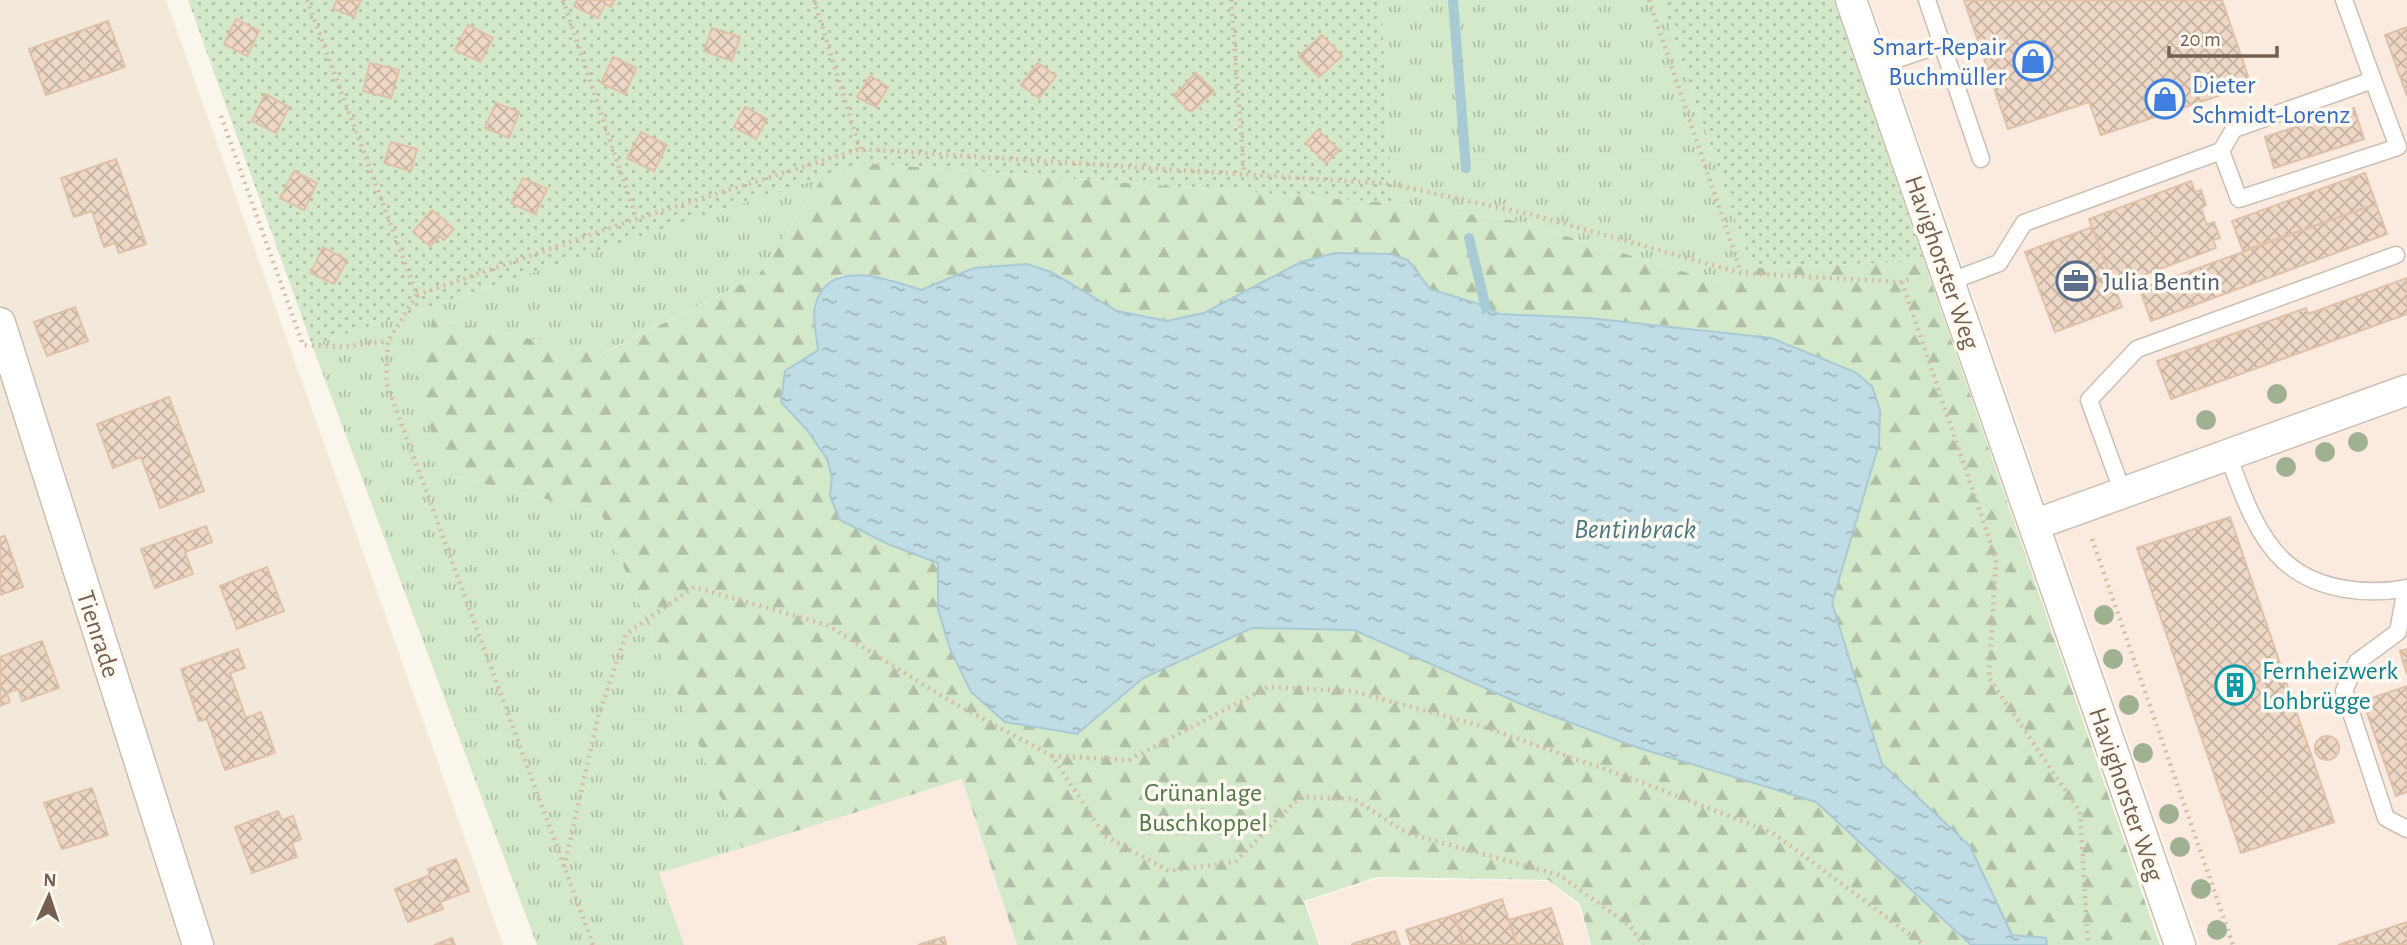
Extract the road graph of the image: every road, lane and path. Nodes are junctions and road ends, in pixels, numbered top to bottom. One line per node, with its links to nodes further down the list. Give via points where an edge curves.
1 (307, 0): 22 (path)
2 (563, 0): 17 (path)
3 (814, 0): 13 (path)
4 (1231, 0): 16 (path)
5 (1649, 0): 19 (path)
6 (1851, 0): 10 (street, Havighorster Weg)
7 (1927, 0): 9 (lane)
8 (2344, 0): 11 (lane)
9 (1942, 44): 10 (lane); 15 (lane)
10 (1874, 67): 20 (street, Havighorster Weg)
11 (2373, 80): 14 (lane, via 2234,129); 14 (lane, via 2398,147 2239,199)
12 (221, 116): 24 (path, via 303,345 343,347)
13 (860, 149): 16 (path); 17 (path)
14 (2221, 151): 20 (lane, via 2024,223 1999,263)
15 (1981, 159)
16 (1244, 173): 19 (path, via 1391,184 1533,215)
17 (636, 219): 22 (path)
18 (2396, 255): 27 (lane, via 2137,348 2089,400)
19 (1741, 273): 21 (path)
20 (1947, 274): 21 (path); 29 (street, Havighorster Weg)
21 (1902, 282): 38 (path, via 1996,559 1989,678 2080,812)
22 (417, 295): 24 (path)
23 (0, 323): 34 (street, Tienrade)
24 (388, 341): 33 (path, via 386,382)
25 (2407, 390): 26 (street)
26 (2228, 455): 27 (street); 30 (lane, via 2259,527 2284,561 2325,585 2382,593)
27 (2123, 493): 28 (street)
28 (2081, 508): 29 (street); 40 (path)
29 (2034, 525): 39 (street, Havighorster Weg)
30 (2407, 588): 32 (lane, via 2398,632 2357,663 2344,691 2386,818)
31 (1052, 757): 33 (path, via 827,625 694,587 626,634 598,717); 36 (path, via 1105,836 1169,871 1235,862 1300,797 1354,799 1407,833 1559,875 1630,926); 37 (path, via 1129,761 1268,687 1352,691 1478,725 1773,833)
32 (2407, 829)
33 (564, 867): 35 (path)
34 (198, 945)
35 (593, 945)
36 (1643, 945)
37 (1924, 945)
38 (2088, 945)
39 (2180, 945)
40 (2234, 945)

